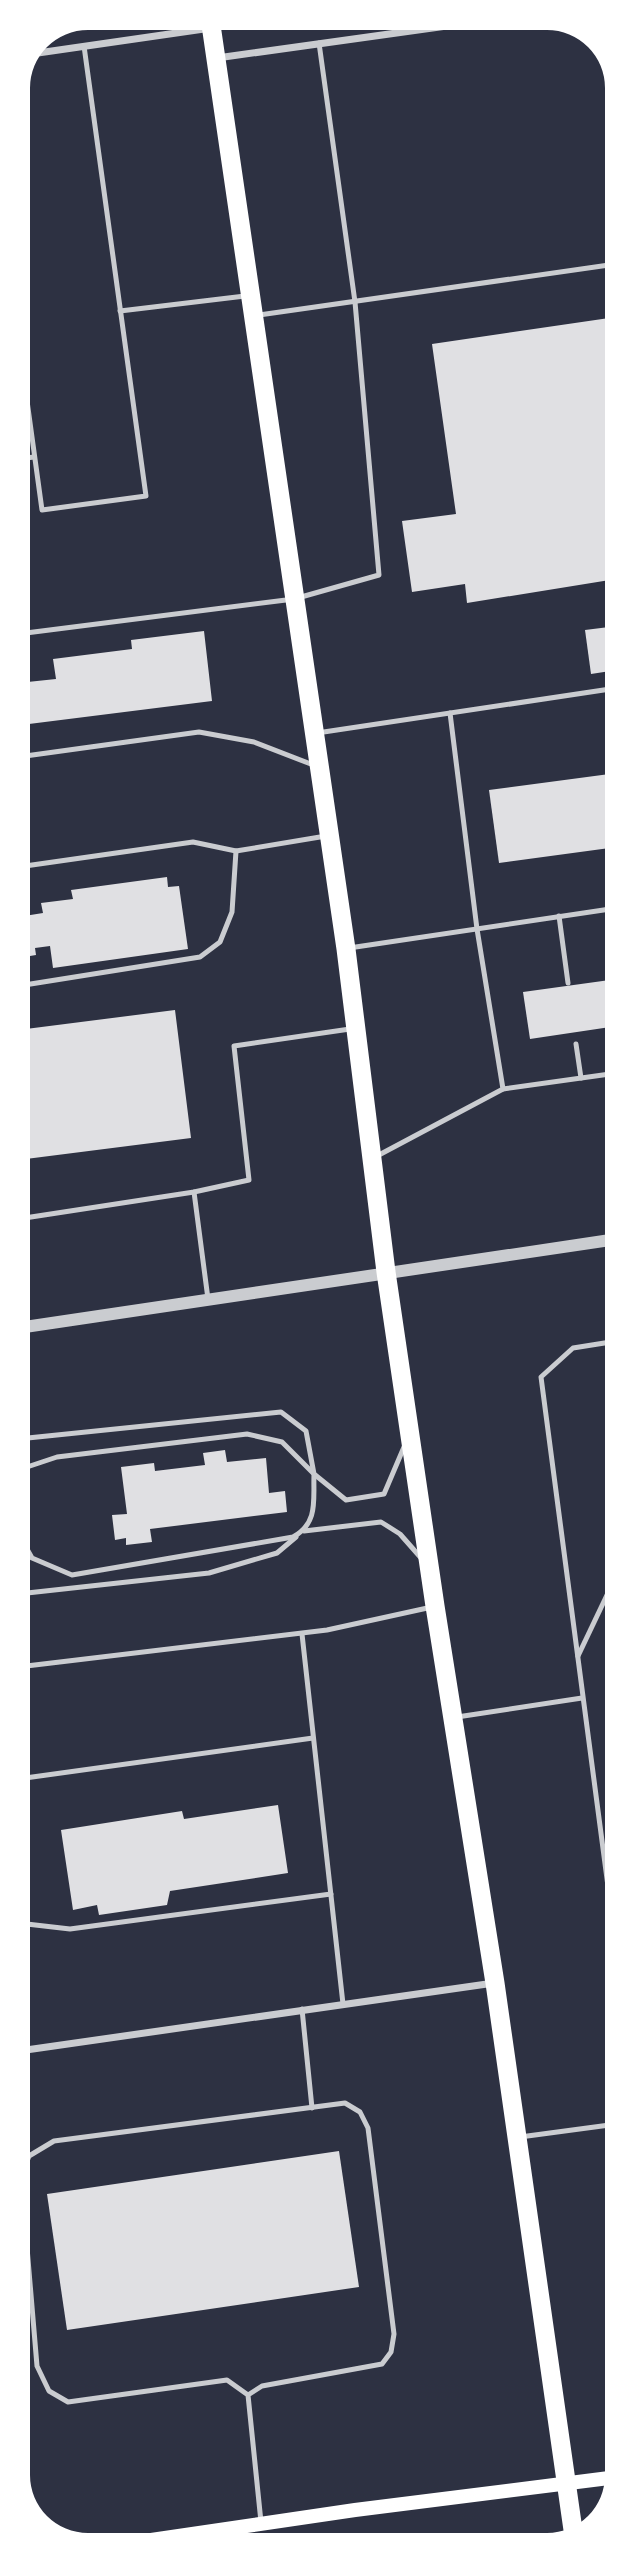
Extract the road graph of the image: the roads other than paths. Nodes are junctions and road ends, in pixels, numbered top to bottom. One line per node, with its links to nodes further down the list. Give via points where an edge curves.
1 (172, 30): 5 (street)
2 (212, 30): 7 (highway)
3 (411, 30): 4 (street)
4 (319, 43): 7 (street); 10 (lane)
5 (84, 46): 6 (street); 11 (lane)
6 (41, 53)
7 (215, 58): 9 (highway)
8 (605, 266): 10 (lane)
9 (250, 295): 11 (lane); 12 (highway)
10 (355, 302): 12 (lane); 16 (lane, via 379,575)
11 (120, 311): 14 (lane, via 146,496 42,510)
12 (253, 316): 16 (highway)
13 (30, 426): 14 (lane)
14 (34, 457): 15 (lane)
15 (30, 458)
16 (294, 599): 17 (lane); 20 (highway)
17 (30, 632)
18 (605, 690): 19 (lane)
19 (450, 713): 20 (lane); 28 (lane)
20 (314, 733): 22 (highway)
21 (30, 755): 22 (lane, via 199,732 254,742)
22 (318, 767): 23 (highway)
23 (329, 836): 24 (lane); 29 (highway)
24 (236, 850): 25 (lane, via 192,842); 31 (lane, via 232,912 220,942 200,957)
25 (30, 865)
26 (605, 909): 27 (lane)
27 (559, 916): 28 (lane); 30 (lane)
28 (477, 929): 29 (lane); 36 (lane)
29 (346, 948): 32 (highway)
30 (568, 983)
31 (30, 984)
32 (355, 1029): 37 (highway); 38 (lane, via 234,1046 249,1180)
33 (576, 1044): 35 (lane)
34 (605, 1075): 35 (lane)
35 (581, 1078): 36 (lane)
36 (503, 1089): 37 (lane)
37 (372, 1159): 41 (highway)
38 (194, 1192): 39 (lane); 42 (lane)
39 (30, 1217)
40 (605, 1241): 41 (street)
41 (386, 1272): 42 (street); 45 (highway)
42 (208, 1299): 43 (street)
43 (30, 1326)
44 (605, 1343): 56 (lane, via 573,1348 541,1377)
45 (410, 1435): 48 (lane, via 384,1494 346,1500); 51 (highway)
46 (30, 1437): 48 (lane, via 281,1412 306,1431)
47 (30, 1466): 48 (lane, via 57,1457 247,1434 282,1443)
48 (314, 1474): 49 (lane, via 312,1518)
49 (305, 1530): 50 (lane, via 293,1537 72,1574); 51 (lane, via 381,1522 400,1534); 52 (lane, via 277,1552 209,1573)
50 (30, 1554)
51 (429, 1568): 54 (highway)
52 (30, 1593)
53 (605, 1599): 56 (lane)
54 (435, 1606): 55 (lane); 59 (highway)
55 (302, 1634): 57 (lane); 60 (lane)
56 (577, 1657): 58 (lane)
57 (30, 1666)
58 (582, 1698): 59 (lane); 62 (lane)
59 (454, 1718): 65 (highway)
60 (313, 1738): 61 (lane); 63 (lane)
61 (30, 1777)
62 (605, 1867)
63 (331, 1894): 64 (lane, via 70,1929); 66 (lane)
64 (30, 1924)
65 (495, 1983): 66 (street); 71 (highway)
66 (343, 2004): 67 (street)
67 (302, 2009): 68 (street); 69 (lane)
68 (30, 2049)
69 (312, 2108): 72 (lane, via 54,2141); 74 (lane, via 345,2103 360,2112 368,2128 394,2334 391,2353 382,2364 262,2386)
70 (605, 2126): 71 (lane)
71 (517, 2138): 76 (highway)
72 (30, 2155)
73 (30, 2283): 74 (lane, via 37,2366 49,2391 68,2402 227,2380)
74 (248, 2395): 77 (lane)
75 (605, 2479): 76 (main road)
76 (566, 2484): 77 (main road); 78 (highway)
77 (261, 2525): 79 (main road)
78 (573, 2528)
79 (203, 2533)

